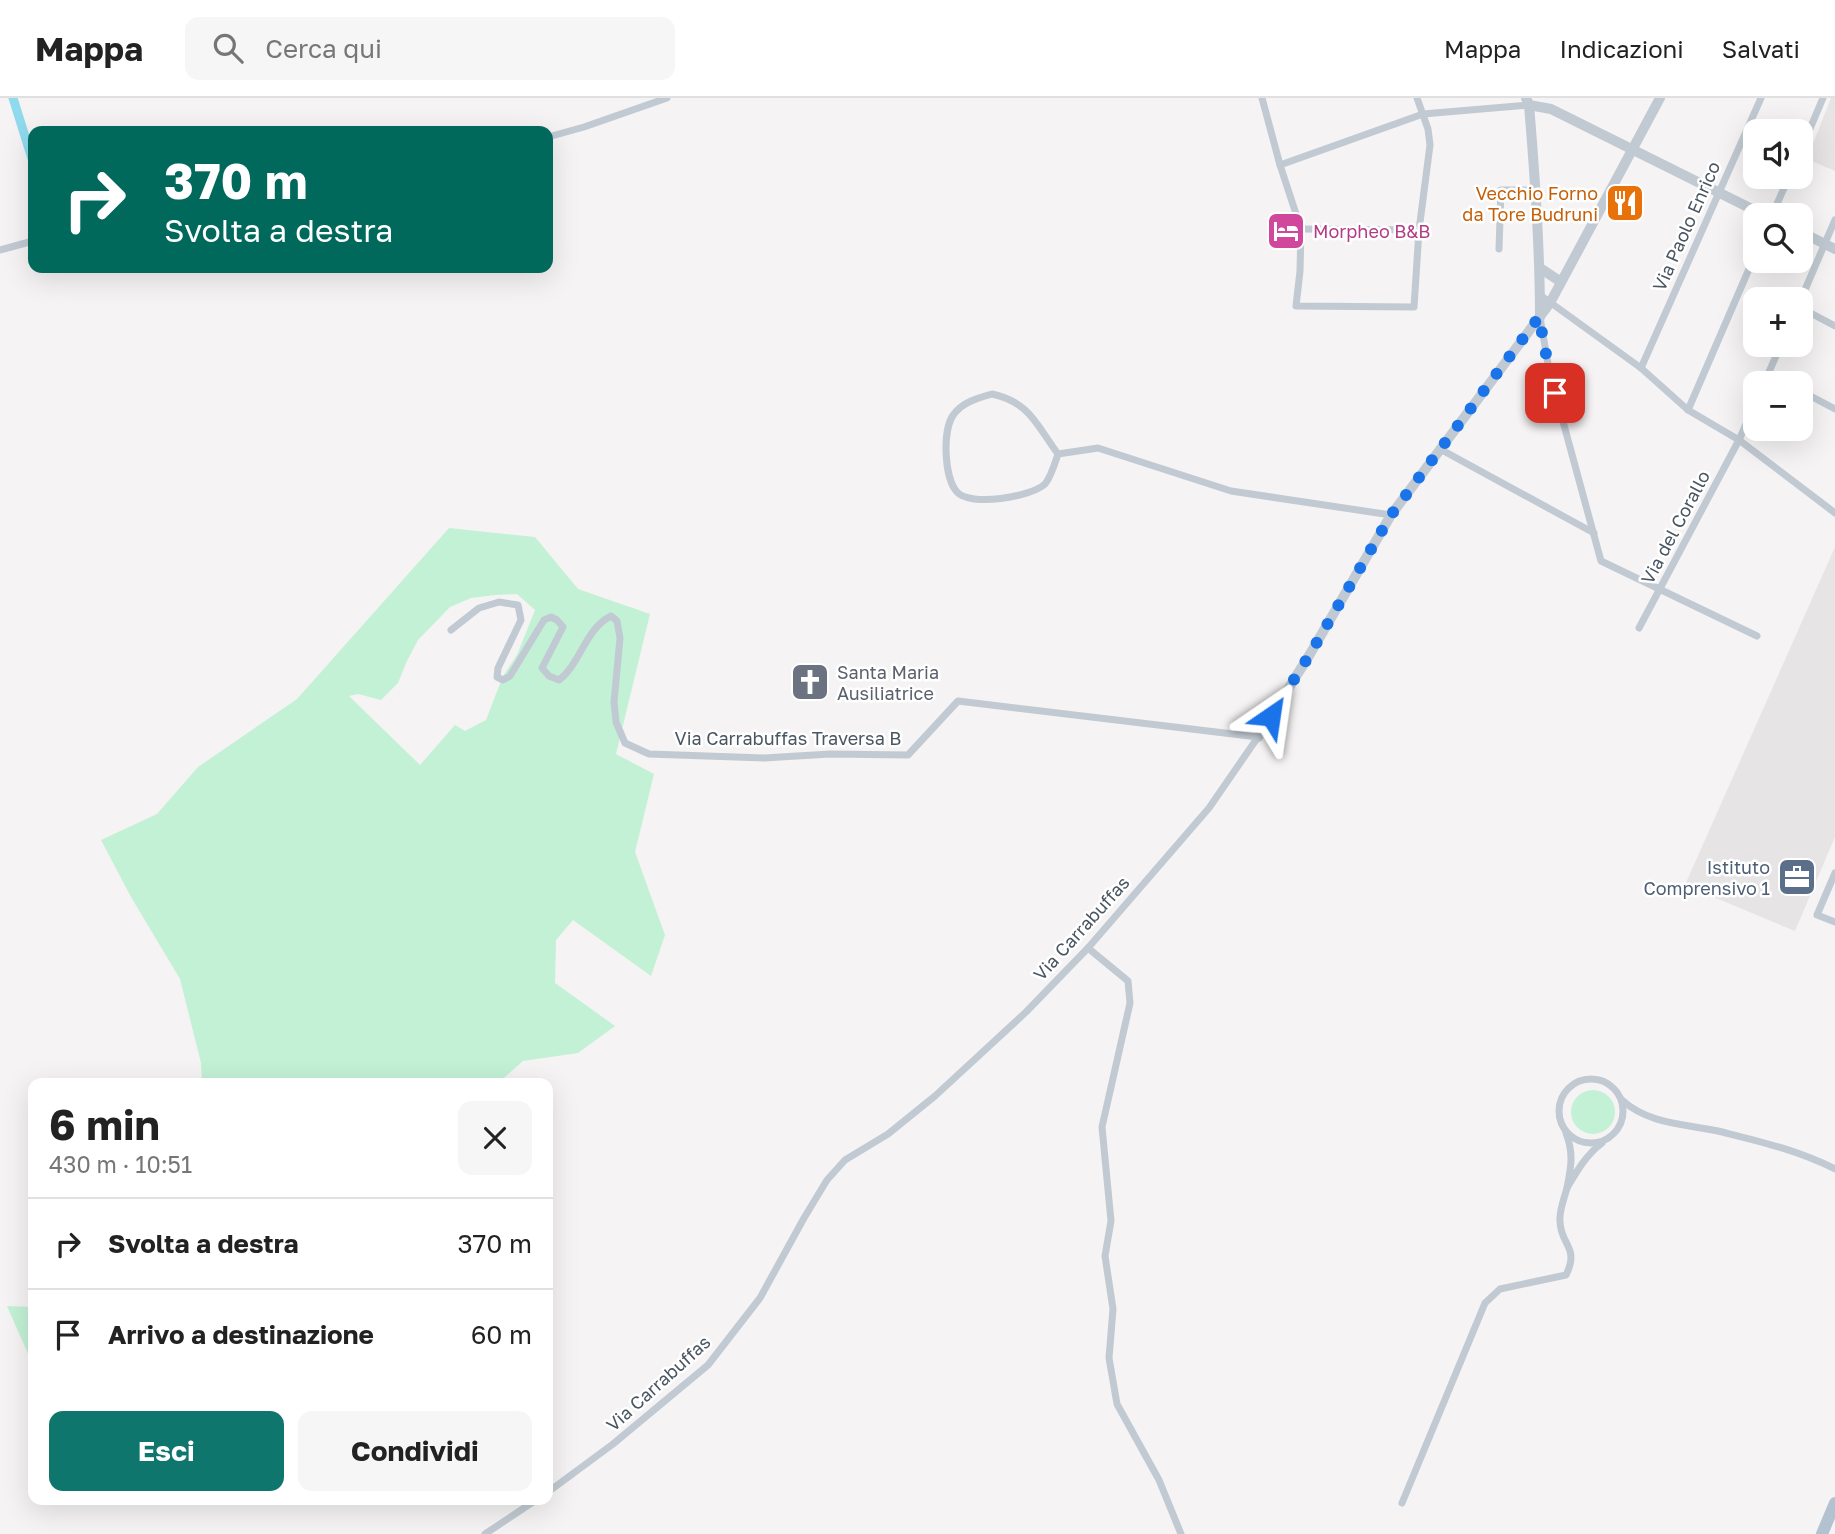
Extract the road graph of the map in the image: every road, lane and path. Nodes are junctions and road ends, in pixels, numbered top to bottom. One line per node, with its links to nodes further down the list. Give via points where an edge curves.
1 (667, 98): 10 (street)
2 (1262, 98): 12 (street)
3 (1417, 98): 8 (street)
4 (1660, 98): 11 (street)
5 (1760, 98): 14 (street, Via Paolo Enrico)
6 (1823, 98): 9 (street)
7 (1527, 101): 8 (street); 11 (street); 13 (street)
8 (1423, 114): 12 (street); 18 (street, via 1430,145)
9 (1813, 122)
10 (553, 135)
11 (1632, 149): 14 (street); 27 (street)
12 (1280, 165): 17 (street)
13 (1536, 190): 22 (street, via 1501,190); 25 (street)
14 (1718, 192): 15 (street); 34 (street, Via Paolo Enrico)
15 (1743, 204)
16 (1835, 220): 21 (street)
17 (1301, 229): 18 (street); 18 (street, via 1296,306 1414,307)
18 (1419, 230)
19 (1813, 238): 21 (street)
20 (28, 243): 24 (street)
21 (1825, 243): 23 (street); 28 (street)
22 (1499, 249)
23 (1835, 249)
24 (0, 250)
25 (1540, 268): 27 (street); 29 (street)
26 (1747, 273): 37 (street)
27 (1561, 282): 30 (street, Via Carrabuffas)
28 (1806, 287)
29 (1539, 295): 30 (street); 32 (street)
30 (1550, 303): 32 (street, Via Carrabuffas); 34 (street)
31 (1813, 315): 33 (street)
32 (1539, 317): 40 (street, Via Carrabuffas); 44 (street)
33 (1835, 326)
34 (1642, 368): 37 (street)
35 (1813, 397): 36 (street)
36 (1835, 409)
37 (1688, 410): 39 (street)
38 (1743, 431): 39 (street, Via del Corallo)
39 (1739, 440): 42 (street); 45 (street, Via del Corallo)
40 (1440, 449): 43 (street, Via Carrabuffas); 44 (street)
41 (1058, 454): 41 (street, via 1031,414 1007,397 992,394 973,399 954,414 946,431 951,480 964,498 990,500 1034,490 1045,484); 43 (street, via 1098,448 1231,491)
42 (1835, 513)
43 (1391, 515): 49 (street, Via Carrabuffas)
44 (1594, 533): 45 (street, via 1601,561)
45 (1659, 590): 46 (street, Via del Corallo); 48 (street)
46 (1639, 628)
47 (451, 630): 49 (street, Via Carrabuffas Traversa B, via 479,608 499,602 518,605 521,620 498,668 497,677 503,680 510,676 544,620 558,620 562,627 542,668 559,680 594,629 611,616 617,621 620,638 616,722 625,743 649,754 764,758 908,755 958,701)
48 (1756, 636)
49 (1258, 737): 52 (street, Via Carrabuffas, via 1209,808)
50 (1835, 873): 51 (street, via 1817,915)
51 (1835, 922)
52 (1087, 948): 60 (street, Via Carrabuffas, via 935,1096 888,1134 845,1160 827,1180 760,1298 708,1365); 65 (street, via 1128,981 1130,1003 1102,1127 1111,1221 1105,1256 1113,1310 1109,1359 1117,1404 1159,1479)
53 (1622, 1100): 54 (street); 55 (street); 56 (street, via 1617,1090 1598,1079 1576,1083 1564,1094 1559,1109)
54 (1638, 1112): 55 (street); 58 (street, via 1788,1149)
55 (1622, 1122): 57 (street)
56 (1566, 1132): 57 (street, via 1587,1144); 59 (street, via 1572,1157)
57 (1604, 1141): 59 (street, via 1584,1160)
58 (1835, 1169)
59 (1567, 1188): 61 (street, via 1559,1218 1572,1255 1566,1275 1500,1289 1485,1303)
60 (553, 1488)
61 (1402, 1503)
62 (1835, 1503): 66 (main road)
63 (528, 1505): 64 (street)
64 (485, 1534)
65 (1181, 1534)
66 (1822, 1534)

